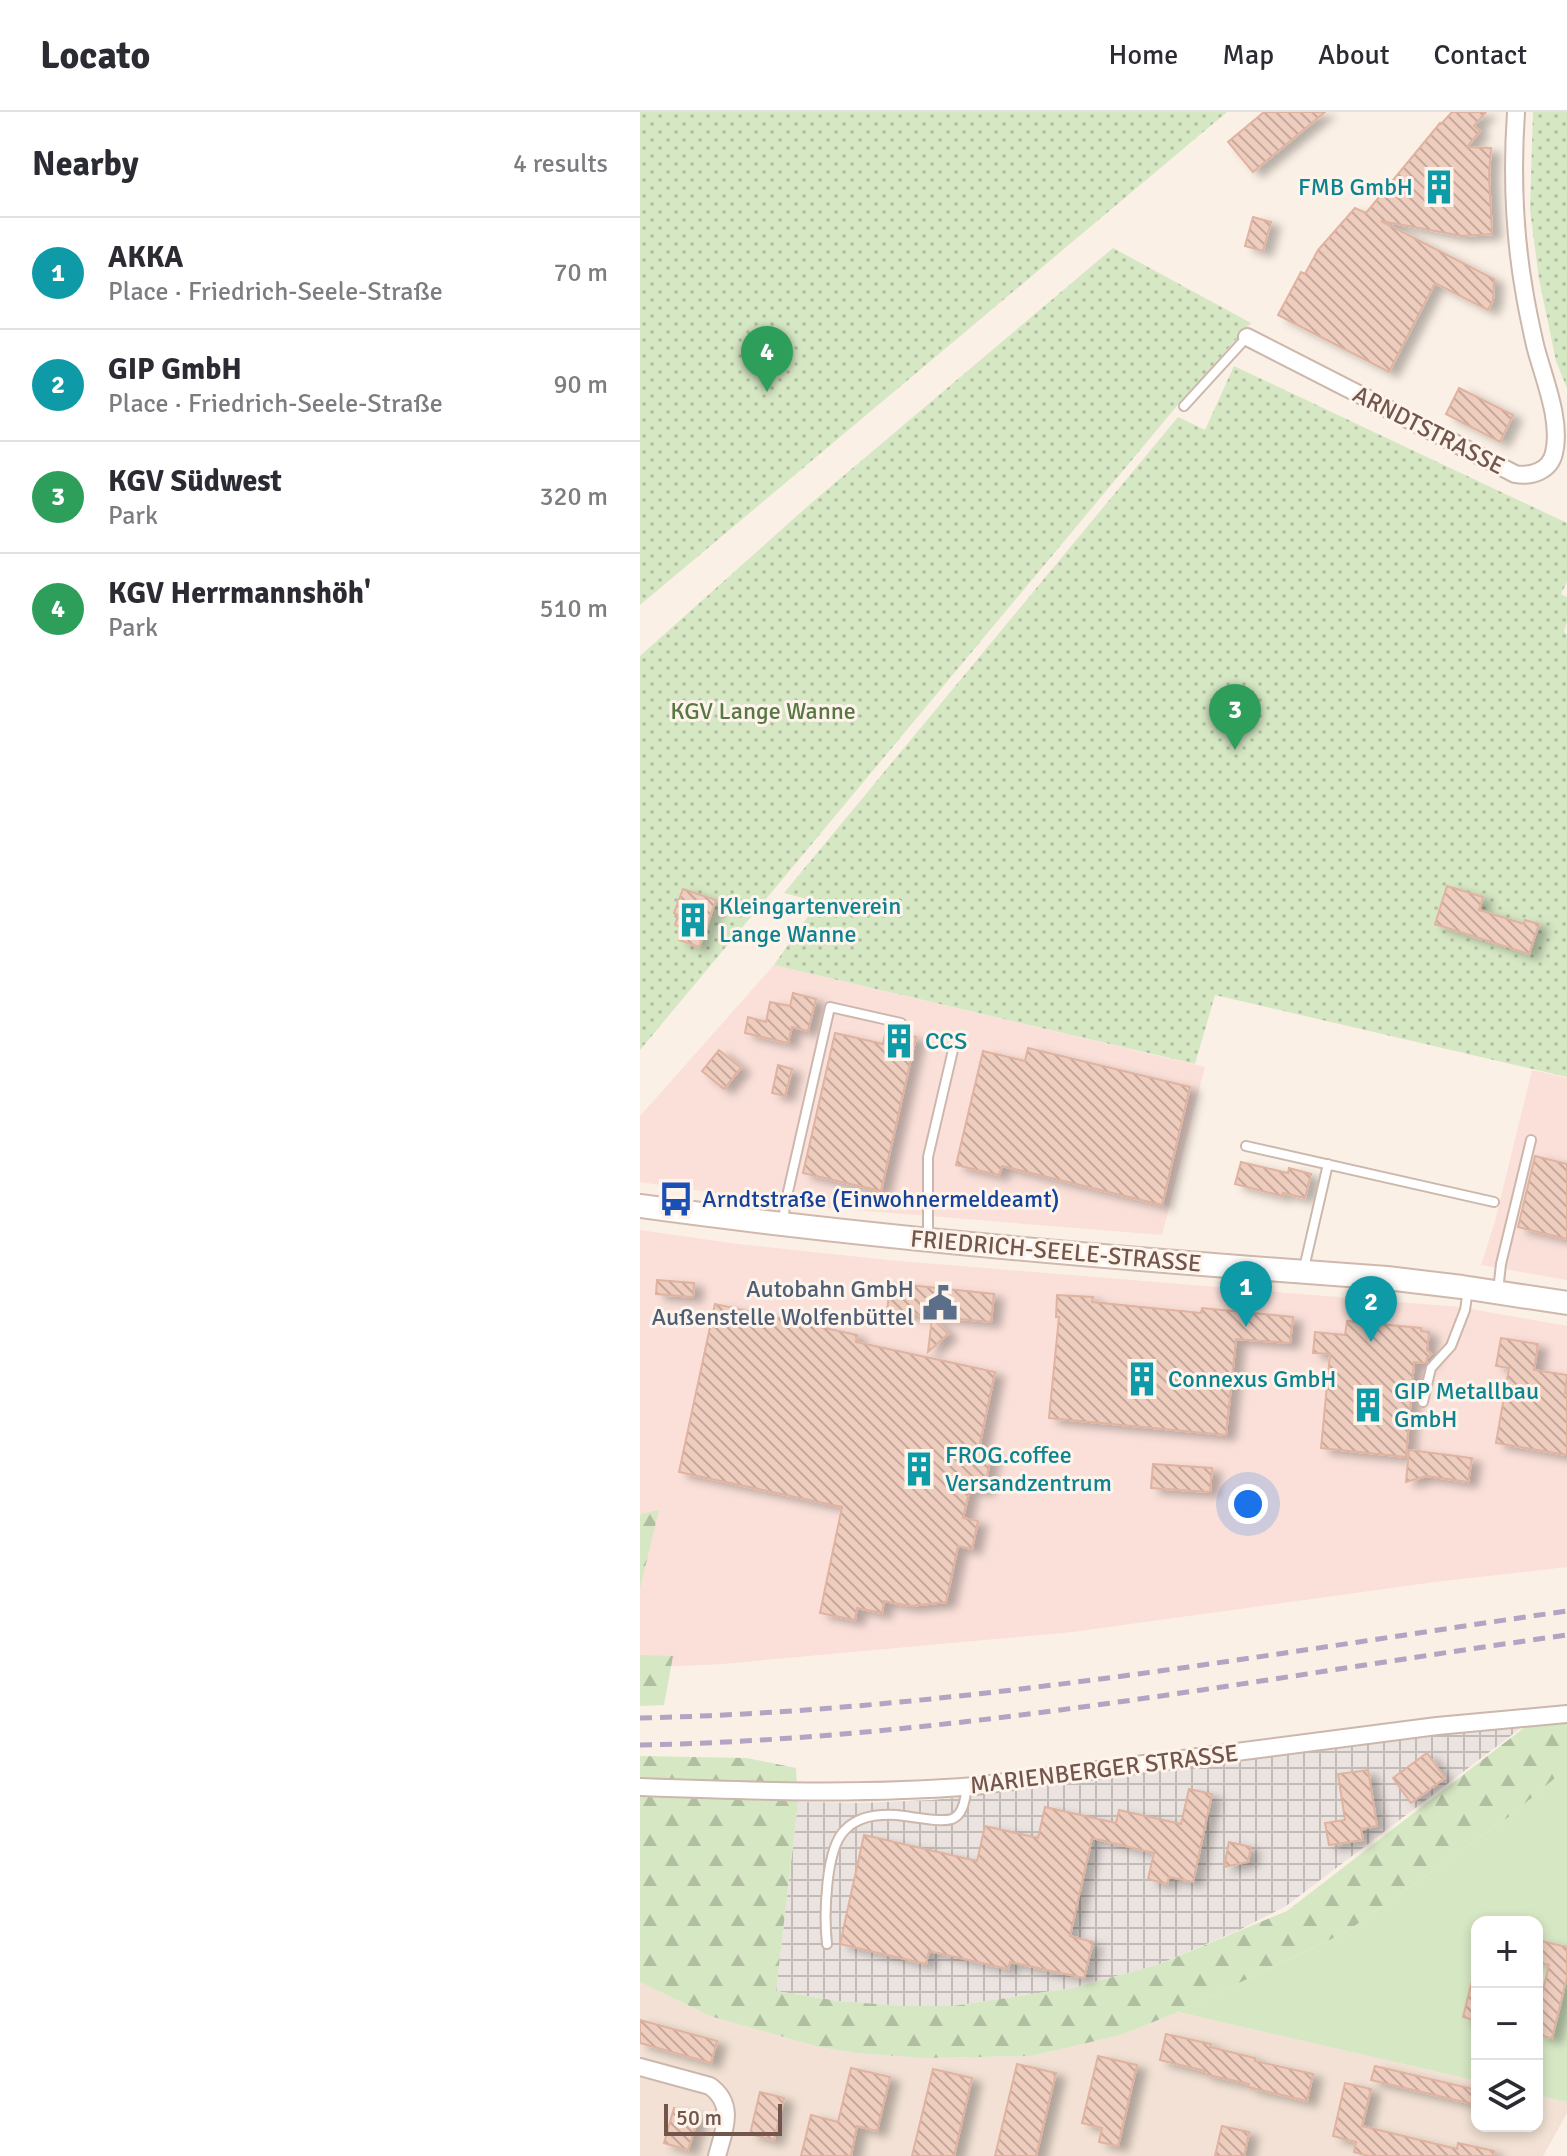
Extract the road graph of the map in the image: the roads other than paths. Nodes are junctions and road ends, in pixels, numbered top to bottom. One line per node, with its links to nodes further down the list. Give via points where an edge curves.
1 (1516, 112): 2 (street, ARNDTSTRASSE, via 1514,190 1520,258 1556,443 1546,467 1526,476 1515,474)
2 (1247, 337): 3 (lane)
3 (1184, 406)
4 (901, 1023): 11 (lane, via 830,1007)
5 (953, 1050): 12 (lane, via 928,1157)
6 (1531, 1140): 15 (lane)
7 (1246, 1146): 8 (lane)
8 (1328, 1164): 9 (lane); 13 (lane)
9 (1494, 1202)
10 (640, 1206): 11 (street, FRIEDRICH-SEELE-STRASSE)
11 (783, 1224): 12 (street, FRIEDRICH-SEELE-STRASSE)
12 (928, 1240): 13 (street, FRIEDRICH-SEELE-STRASSE)
13 (1303, 1272): 14 (street, FRIEDRICH-SEELE-STRASSE)
14 (1468, 1288): 15 (street, FRIEDRICH-SEELE-STRASSE); 17 (lane, via 1451,1346 1431,1368)
15 (1498, 1292): 16 (street, FRIEDRICH-SEELE-STRASSE)
16 (1567, 1303)
17 (1423, 1402)
18 (1567, 1714): 19 (street, MARIENBERGER STRASSE)
19 (967, 1786): 20 (street, MARIENBERGER STRASSE, via 870,1792); 21 (lane, via 964,1804 951,1820 868,1817 842,1832 828,1879)
20 (640, 1787)
21 (827, 1944)
22 (640, 2067): 23 (street, via 718,2092 726,2116)
23 (722, 2155)

